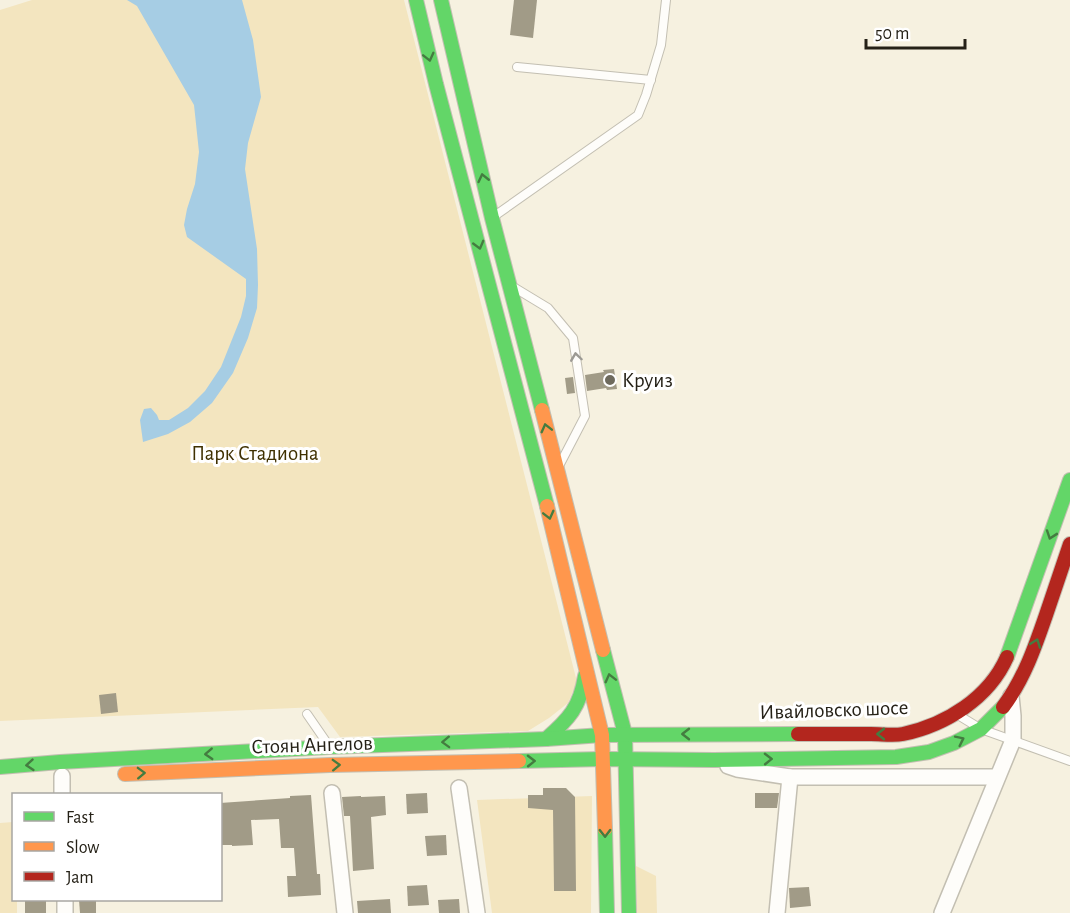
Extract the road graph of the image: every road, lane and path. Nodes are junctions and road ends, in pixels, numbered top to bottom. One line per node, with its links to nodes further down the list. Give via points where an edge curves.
1 (416, 0): 11 (main road, one-way to 11)
2 (441, 0): 6 (main road, one-way to 2)
3 (666, 0): 5 (lane, via 661,45)
4 (518, 67): 5 (lane)
5 (651, 80): 6 (lane, via 638,115)
6 (492, 218): 7 (main road)
7 (509, 284): 8 (main road, one-way to 7); 8 (lane, one-way to 7, via 585,416 573,338 548,308)
8 (557, 471): 16 (main road, one-way to 8)
9 (1070, 480): 14 (main road, Ивайловско шосе, one-way to 14, via 1006,660 991,684)
10 (1070, 544): 12 (main road, one-way to 10, via 1034,650)
11 (586, 666): 17 (main road); 18 (main road, via 578,707)
12 (1011, 696): 15 (main road); 19 (street)
13 (307, 714): 20 (lane)
14 (957, 714): 15 (lane); 16 (main road, Ивайловско шосе, one-way to 16, via 902,734)
15 (981, 729): 19 (lane); 23 (main road, one-way to 15, via 896,757 929,752)
16 (625, 734): 17 (main road, Стоян Ангелов); 22 (main road)
17 (602, 735): 18 (main road, Стоян Ангелов); 21 (main road)
18 (546, 739): 20 (main road, Стоян Ангелов, one-way to 20)
19 (1013, 740): 24 (lane); 29 (street)
20 (329, 747): 25 (main road, Стоян Ангелов, one-way to 25)
21 (603, 759): 22 (main road, Стоян Ангелов); 26 (main road, Стоян Ангелов, one-way to 21); 35 (main road, one-way to 35)
22 (625, 759): 23 (main road); 36 (main road)
23 (714, 760): 28 (street, via 737,769)
24 (1070, 760)
25 (0, 767)
26 (109, 774)
27 (63, 777): 31 (street)
28 (790, 777): 29 (street); 37 (street)
29 (997, 777): 38 (street)
30 (459, 788): 34 (street)
31 (62, 793)
32 (332, 794): 33 (street)
33 (345, 913)
34 (477, 913)
35 (607, 913)
36 (629, 913)
37 (777, 913)
38 (942, 913)

